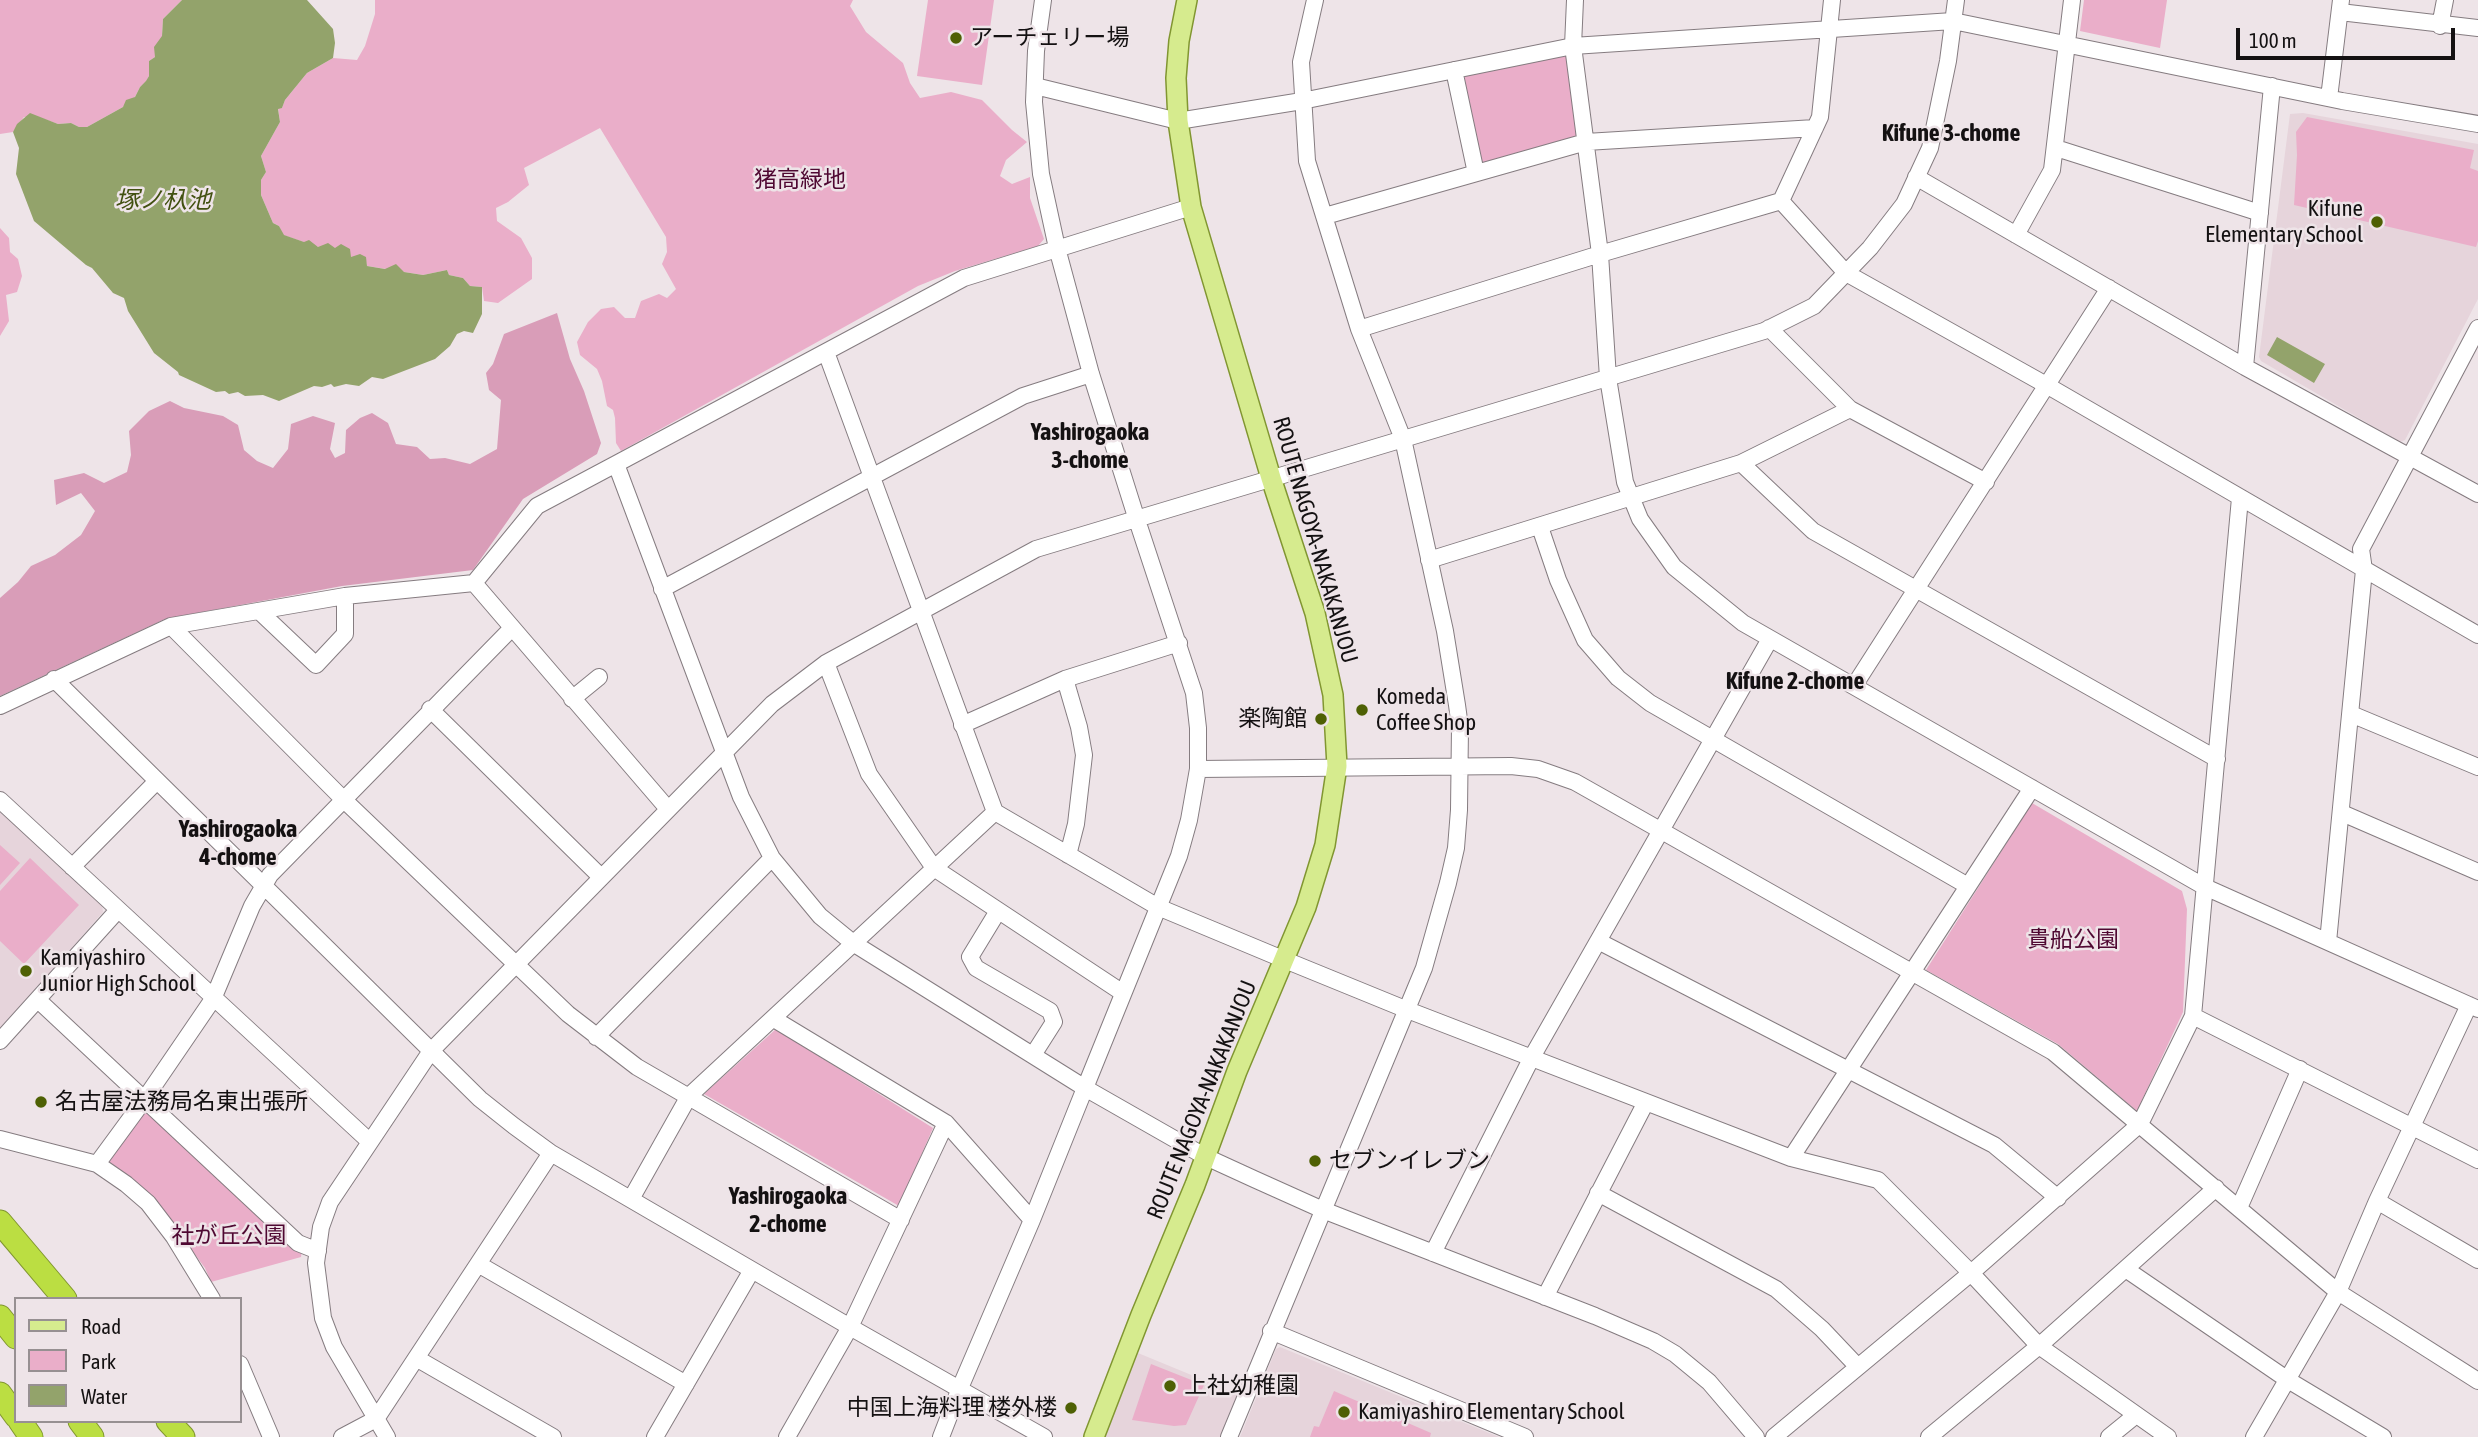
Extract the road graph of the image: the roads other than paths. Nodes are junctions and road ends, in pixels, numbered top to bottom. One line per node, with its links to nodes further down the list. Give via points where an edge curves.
1 (1043, 0): 17 (street)
2 (1187, 0): 21 (main road, ROUTE NAGOYA-NAKAKANJOU, via 1178,54)
3 (1315, 0): 20 (street, via 1304,45)
4 (1575, 0): 15 (street)
5 (1832, 0): 12 (street)
6 (1956, 0): 10 (street)
7 (2072, 0): 14 (street)
8 (2445, 0): 11 (street)
9 (2340, 6): 11 (street); 19 (street)
10 (1954, 21): 12 (street); 14 (street); 27 (street, via 1930,148)
11 (2440, 26): 13 (street)
12 (1829, 29): 15 (street); 23 (street)
13 (2478, 29)
14 (2065, 43): 18 (street); 25 (street)
15 (1573, 46): 16 (street); 24 (street)
16 (1454, 70): 20 (street); 26 (street)
17 (1035, 86): 21 (street); 33 (street, via 1041,174)
18 (2272, 86): 19 (street); 30 (street)
19 (2329, 98): 22 (street)
20 (1302, 101): 21 (street); 31 (street, via 1307,161)
21 (1178, 121): 29 (main road, ROUTE NAGOYA-NAKAKANJOU)
22 (2478, 124)
23 (1815, 128): 24 (street); 28 (street)
24 (1586, 142): 26 (street); 34 (street)
25 (2056, 148): 30 (street); 32 (street, via 2052,170)
26 (1476, 173): 31 (street)
27 (1916, 177): 32 (street); 35 (street, via 1904,204)
28 (1781, 201): 34 (street); 35 (street)
29 (1191, 207): 33 (street); 51 (main road, ROUTE NAGOYA-NAKAKANJOU)
30 (2260, 214): 41 (street)
31 (1325, 216): 39 (street)
32 (2016, 235): 36 (street)
33 (1057, 248): 40 (street, via 964,278); 42 (street)
34 (1600, 254): 39 (street); 43 (street)
35 (1846, 273): 37 (street, via 1814,306); 44 (street)
36 (2109, 288): 41 (street); 44 (street)
37 (1769, 328): 43 (street); 45 (street)
38 (2478, 328): 47 (street)
39 (1359, 329): 46 (street)
40 (826, 352): 49 (street); 50 (street)
41 (2245, 367): 47 (street)
42 (1091, 374): 50 (street, via 1023,396); 56 (street)
43 (1608, 378): 46 (street); 54 (street)
44 (2048, 386): 52 (street); 55 (street)
45 (1850, 409): 48 (street); 52 (street)
46 (1402, 439): 51 (street); 58 (street)
47 (2411, 458): 53 (street); 59 (street, via 2361,549)
48 (1741, 463): 54 (street); 61 (street, via 1813,531)
49 (616, 464): 60 (street, via 537,506); 62 (street)
50 (872, 475): 62 (street); 65 (street)
51 (1271, 478): 56 (street); 84 (main road, ROUTE NAGOYA-NAKAKANJOU, via 1315,613 1333,695)
52 (1986, 482): 61 (street)
53 (2478, 494)
54 (1631, 497): 57 (street); 69 (street, via 1640,520 1674,567)
55 (2240, 498): 59 (street); 83 (street)
56 (1137, 520): 65 (street, via 1036,549); 70 (street)
57 (1540, 527): 58 (street); 81 (street, via 1586,640 1618,678 1650,703)
58 (1429, 560): 85 (street, via 1457,705)
59 (2364, 570): 68 (street); 79 (street)
60 (474, 583): 63 (street); 67 (street)
61 (1916, 588): 75 (street); 83 (street)
62 (662, 589): 82 (street)
63 (345, 596): 64 (street); 64 (street, via 345,634 316,665)
64 (258, 611): 66 (street)
65 (921, 612): 71 (street); 80 (street)
66 (171, 626): 73 (street); 90 (street)
67 (512, 628): 76 (street); 78 (street)
68 (2478, 635)
69 (1770, 639): 75 (street); 81 (street)
70 (1178, 643): 74 (street); 87 (street, via 1194,693)
71 (826, 663): 82 (street, via 772,704); 99 (street, via 869,774)
72 (599, 677): 76 (street)
73 (54, 679): 77 (street); 88 (street)
74 (1065, 679): 80 (street); 96 (street, via 1084,755)
75 (1854, 686): 89 (street)
76 (572, 699): 92 (street)
77 (0, 706)
78 (430, 709): 90 (street); 101 (street)
79 (2351, 714): 86 (street); 94 (street)
80 (962, 725): 93 (street)
81 (1714, 740): 95 (street); 103 (street)
82 (724, 751): 92 (street); 97 (street)
83 (2217, 759): 104 (street)
84 (1337, 766): 85 (street); 87 (street); 111 (main road, ROUTE NAGOYA-NAKAKANJOU, via 1325,845)
85 (1461, 767): 95 (street, via 1538,769 1576,782); 118 (street, via 1448,883 1424,968)
86 (2478, 767)
87 (1198, 769): 105 (street, via 1179,856)
88 (157, 781): 98 (street); 102 (street)
89 (2032, 788): 103 (street); 104 (street)
90 (343, 799): 102 (street); 112 (street)
91 (0, 800): 98 (street)
92 (668, 809): 101 (street)
93 (995, 812): 96 (street); 99 (street)
94 (2342, 813): 100 (street); 110 (street)
95 (1661, 830): 108 (street); 113 (street)
96 (1068, 855): 105 (street)
97 (772, 858): 109 (street, via 820,916); 121 (street)
98 (72, 867): 106 (street)
99 (934, 868): 107 (street); 109 (street)
100 (2478, 872)
101 (601, 877): 112 (street)
102 (262, 886): 116 (street); 123 (street)
103 (1968, 886): 113 (street)
104 (2205, 887): 110 (street); 119 (street)
105 (1158, 906): 111 (street); 114 (street)
106 (118, 910): 115 (street); 116 (street)
107 (998, 911): 114 (street); 124 (street, via 970,957 976,968 1050,1011 1054,1022)
108 (1598, 941): 125 (street); 126 (street)
109 (853, 943): 120 (street); 124 (street)
110 (2329, 943): 117 (street)
111 (1285, 960): 118 (street); 138 (main road, ROUTE NAGOYA-NAKAKANJOU)
112 (514, 965): 121 (street); 123 (street)
113 (1912, 971): 126 (street); 133 (street, via 2053,1052)
114 (1123, 993): 128 (street)
115 (38, 999): 122 (street); 130 (street)
116 (213, 999): 130 (street); 136 (street)
117 (2473, 1007): 134 (street)
118 (1405, 1009): 125 (street); 148 (street)
119 (2193, 1016): 127 (street); 133 (street)
120 (774, 1019): 129 (street); 132 (street)
121 (596, 1037): 129 (street)
122 (0, 1041)
123 (431, 1051): 136 (street); 137 (street, via 480,1099)
124 (1032, 1055): 128 (street)
125 (1532, 1057): 131 (street); 153 (street)
126 (1849, 1069): 139 (street); 144 (street, via 1994,1145)
127 (2300, 1069): 134 (street); 147 (street)
128 (1085, 1088): 138 (street); 150 (street)
129 (689, 1096): 145 (street); 149 (street)
130 (144, 1100): 141 (street); 152 (street, via 298,1242)
131 (1646, 1102): 139 (street); 143 (street)
132 (946, 1123): 149 (street); 150 (street)
133 (2140, 1124): 142 (street); 144 (street)
134 (2413, 1128): 140 (street); 146 (street)
135 (0, 1139): 141 (street)
136 (369, 1141): 152 (street, via 330,1202)
137 (551, 1153): 145 (street); 155 (street)
138 (1206, 1157): 148 (street); 191 (main road, ROUTE NAGOYA-NAKAKANJOU)
139 (1791, 1158): 158 (street, via 1878,1180)
140 (2478, 1160)
141 (97, 1164): 161 (street, via 148,1203)
142 (2216, 1188): 147 (street); 157 (street)
143 (1598, 1193): 162 (street); 171 (street, via 1776,1289)
144 (2057, 1198): 158 (street)
145 (631, 1199): 156 (street)
146 (2377, 1201): 154 (street); 159 (street)
147 (2239, 1208): 159 (street)
148 (1323, 1210): 153 (street); 166 (street)
149 (901, 1220): 164 (street)
150 (1032, 1220): 176 (street)
151 (0, 1222): 160 (highway)
152 (318, 1251): 180 (street, via 323,1318 334,1347)
153 (1433, 1254): 162 (street)
154 (2478, 1260)
155 (478, 1265): 170 (street); 175 (street)
156 (752, 1270): 164 (street); 175 (street)
157 (2127, 1270): 169 (street); 173 (street)
158 (1971, 1273): 169 (street); 171 (street)
159 (2338, 1292): 173 (street); 174 (street)
160 (63, 1297)
161 (211, 1297)
162 (1545, 1297): 194 (street, via 1675,1354 1709,1381)
163 (0, 1317): 167 (highway)
164 (850, 1327): 176 (street); 188 (street)
165 (0, 1329): 168 (highway)
166 (1271, 1331): 192 (street); 193 (street)
167 (14, 1334)
168 (14, 1344)
169 (2039, 1346): 179 (street); 196 (street)
170 (416, 1358): 180 (street); 186 (street)
171 (1858, 1367): 195 (street)
172 (242, 1369): 183 (street)
173 (2288, 1380): 199 (street); 200 (street)
174 (2478, 1381)
175 (686, 1384): 187 (street)
176 (960, 1388): 189 (street); 190 (street)
177 (0, 1394): 178 (highway)
178 (14, 1413)
179 (2136, 1415): 197 (street); 198 (street)
180 (376, 1419): 184 (street); 185 (street)
181 (170, 1423): 182 (highway)
182 (183, 1437)
183 (271, 1437)
184 (342, 1437)
185 (387, 1437)
186 (554, 1437)
187 (655, 1437)
188 (787, 1437)
189 (941, 1437)
190 (1044, 1437)
191 (1094, 1437)
192 (1229, 1437)
193 (1525, 1437)
194 (1756, 1437)
195 (1774, 1437)
196 (1929, 1437)
197 (2109, 1437)
198 (2168, 1437)
199 (2254, 1437)
200 (2383, 1437)

